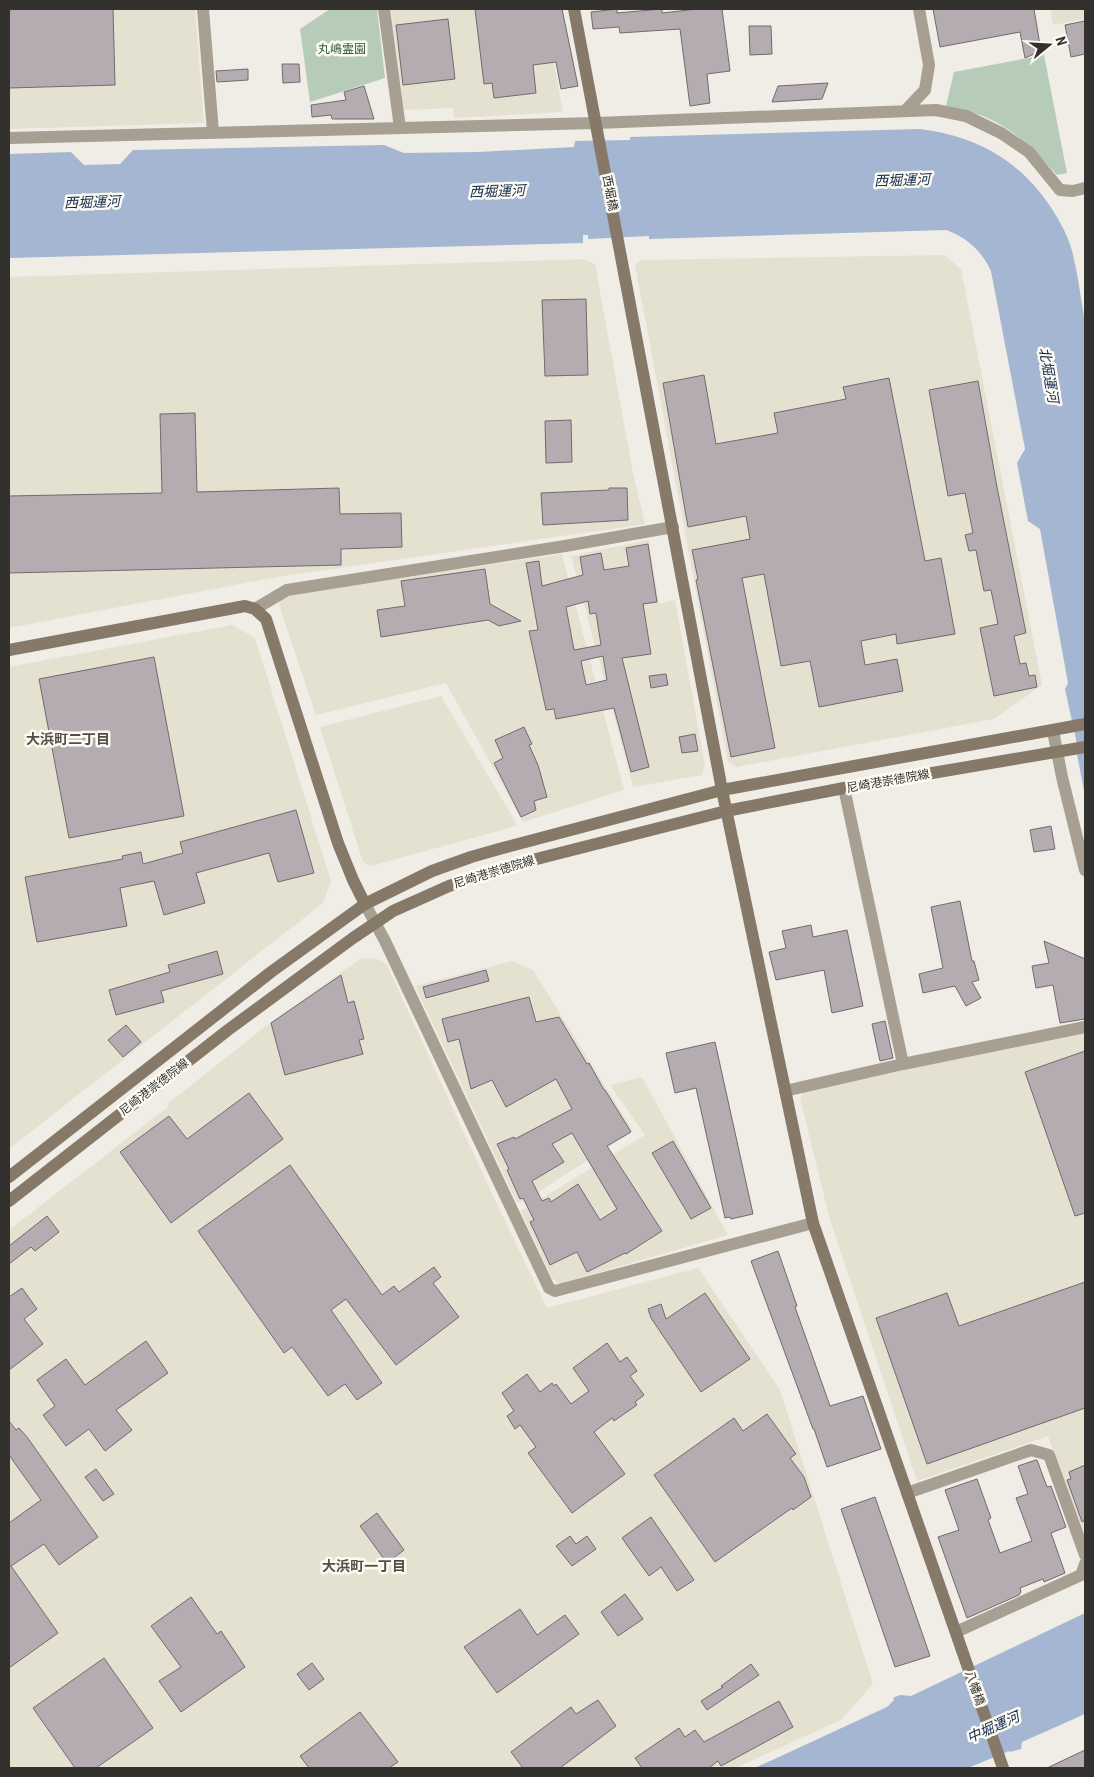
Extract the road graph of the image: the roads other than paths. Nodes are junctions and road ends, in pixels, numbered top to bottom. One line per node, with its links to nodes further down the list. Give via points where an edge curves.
1 (203, 9): 8 (street)
2 (384, 9): 7 (street)
3 (574, 9): 6 (street, 西堀橋)
4 (919, 9): 5 (street, via 929,65 925,90)
5 (905, 111): 6 (street); 10 (street, via 936,110 966,116 1001,133 1029,152 1060,190)
6 (596, 123): 7 (street); 11 (street, 西堀橋)
7 (400, 128): 8 (street)
8 (213, 132): 9 (street)
9 (9, 138)
10 (1085, 188)
11 (673, 526): 12 (street, via 287,590); 19 (street, 西堀橋)
12 (255, 609): 13 (street, via 245,606); 22 (street, via 266,619 338,843)
13 (9, 650)
14 (1085, 724): 15 (street, 尼崎港崇徳院線)
15 (1052, 731): 17 (street); 19 (street, 尼崎港崇徳院線)
16 (1085, 747): 17 (street, 尼崎港崇徳院線)
17 (1057, 752): 18 (street, 尼崎港崇徳院線); 21 (street)
18 (844, 788): 20 (street, 尼崎港崇徳院線); 25 (street)
19 (722, 790): 20 (street, 西堀橋); 22 (street, 尼崎港崇徳院線, via 471,857 410,880)
20 (726, 812): 23 (street, 尼崎港崇徳院線, via 509,866 449,886); 26 (street, 西堀橋)
21 (1085, 870)
22 (366, 904): 23 (street); 27 (street, 尼崎港崇徳院線, via 270,972)
23 (375, 922): 28 (street, 尼崎港崇徳院線, via 228,1030); 29 (street, via 549,1288 555,1291)
24 (1085, 1027): 25 (street)
25 (903, 1064): 26 (street)
26 (785, 1090): 29 (street, 八幡橋)
27 (9, 1177)
28 (9, 1201)
29 (814, 1223): 30 (street, 八幡橋)
30 (907, 1493): 31 (street, via 1032,1450 1049,1455); 33 (street, 八幡橋)
31 (1085, 1555)
32 (1085, 1564): 33 (street, via 1081,1575)
33 (956, 1632): 34 (street, 八幡橋)
34 (1003, 1768)

